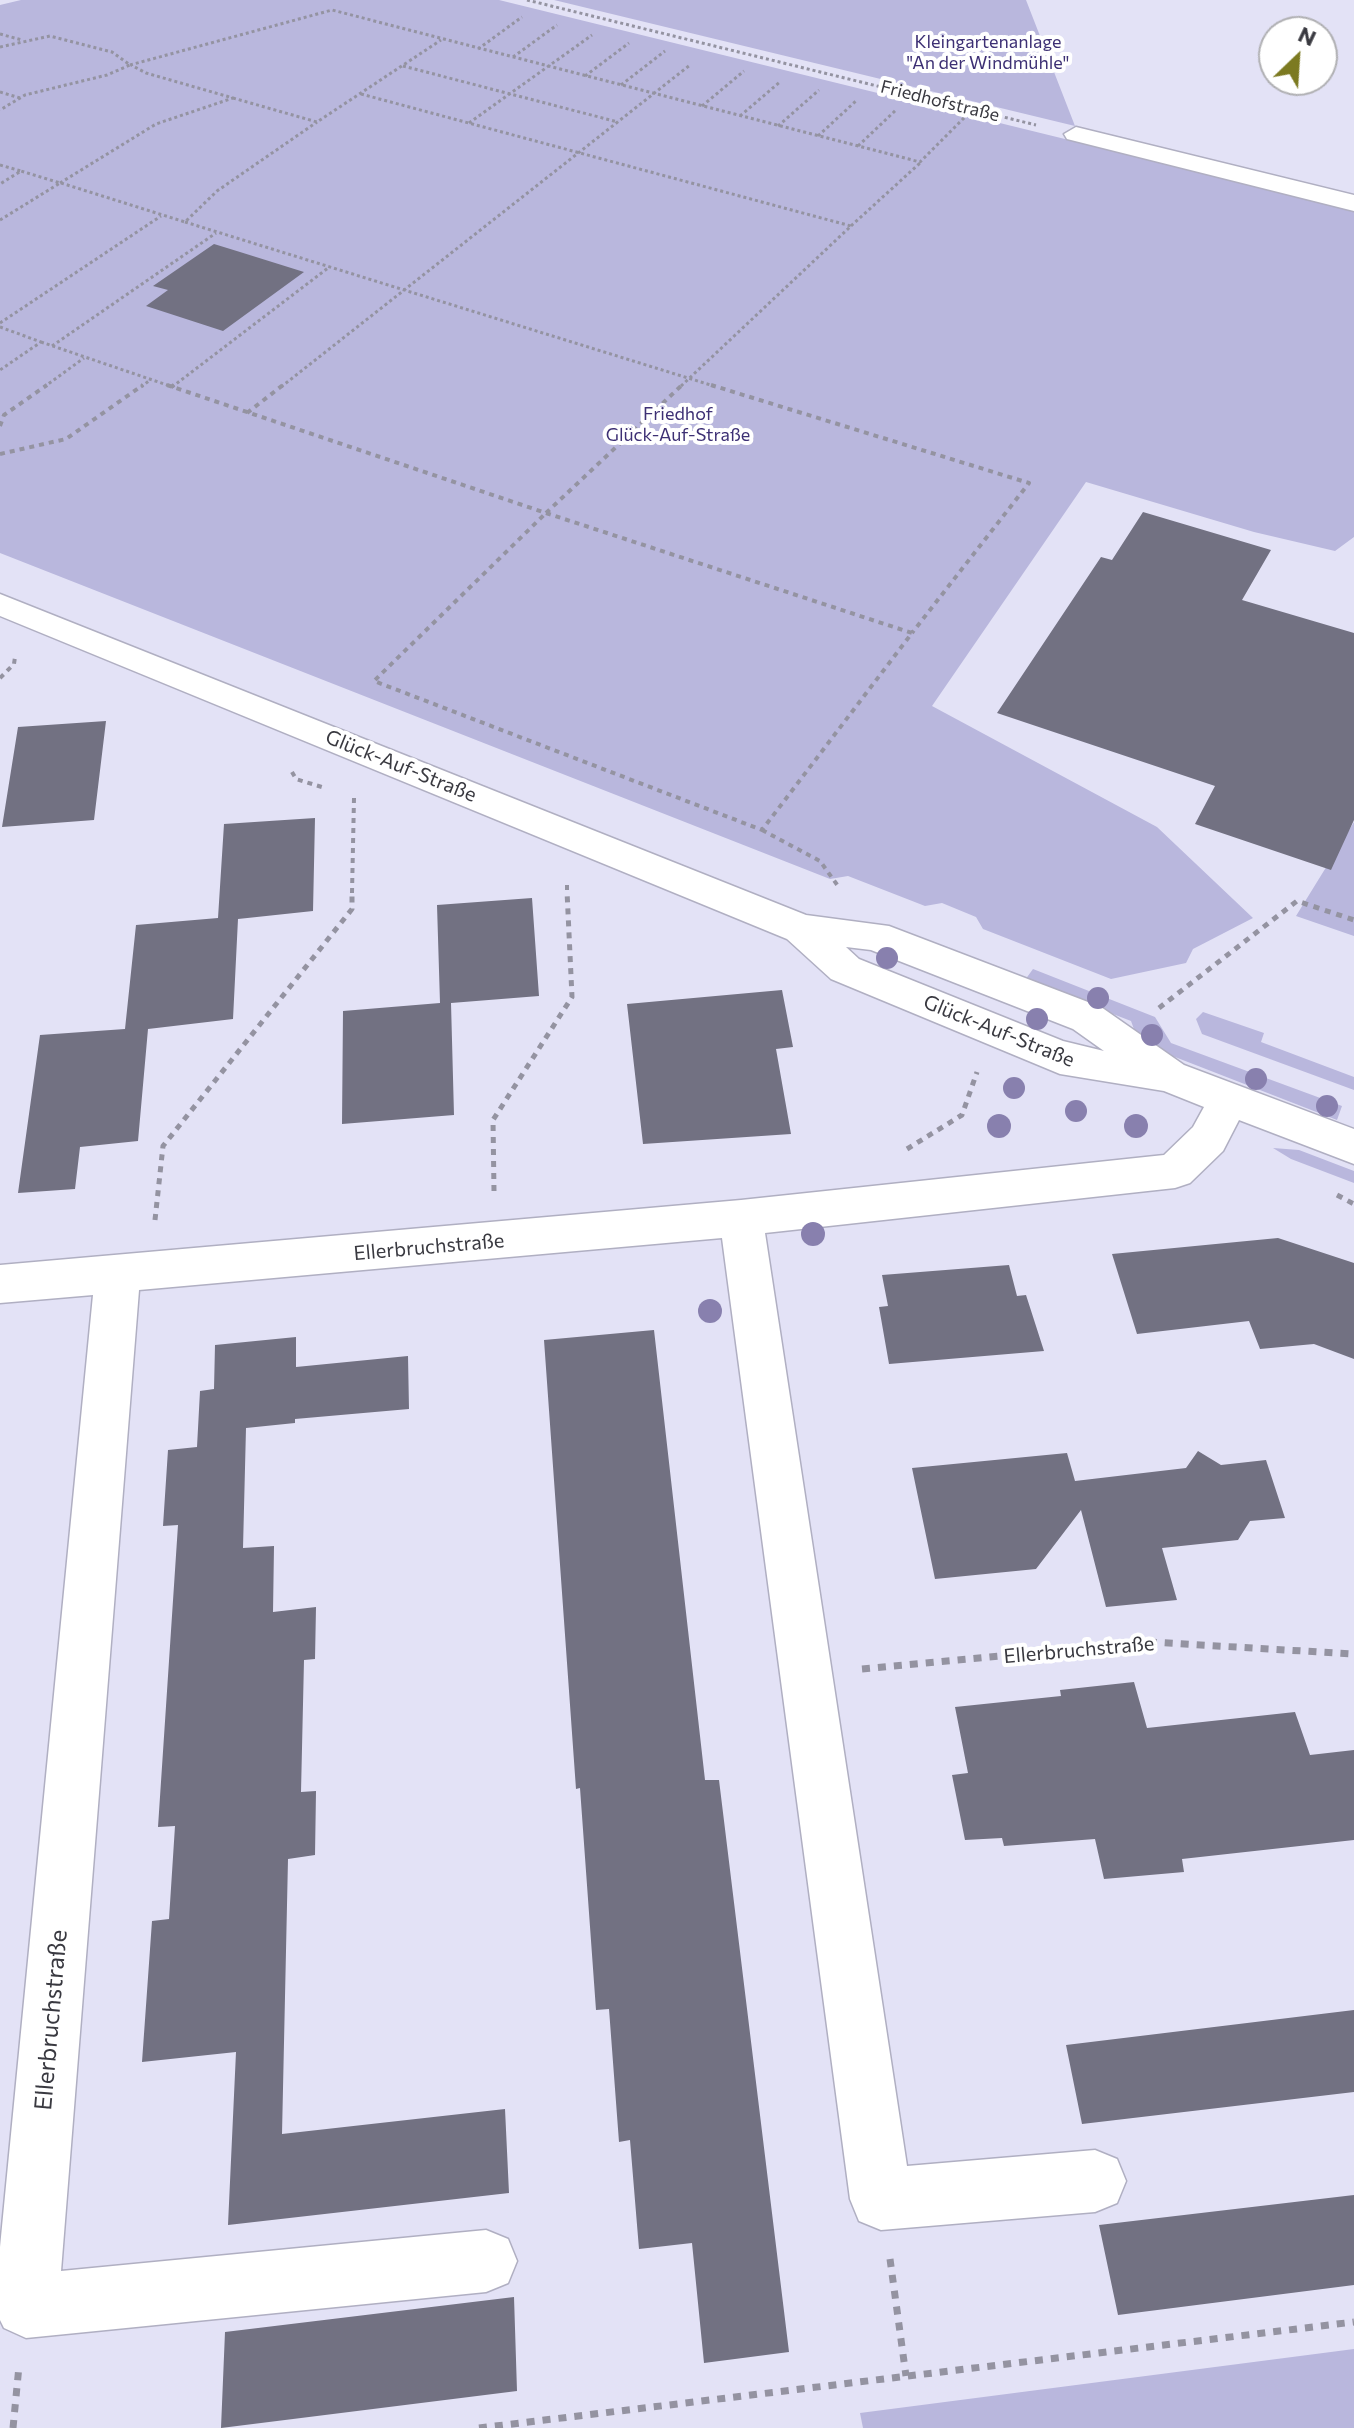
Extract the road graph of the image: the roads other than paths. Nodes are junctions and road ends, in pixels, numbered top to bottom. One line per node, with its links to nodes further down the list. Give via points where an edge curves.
1 (1076, 134): 2 (street)
2 (1354, 203)
3 (0, 604): 4 (street, Glück-Auf-Straße)
4 (801, 929): 5 (street, Glück-Auf-Straße, via 875,936 1074,1012); 5 (street, Glück-Auf-Straße, via 845,969 1075,1063)
5 (1169, 1076): 6 (street, Glück-Auf-Straße)
6 (1228, 1100): 7 (street, Glück-Auf-Straße); 8 (street, Ellerbruchstraße, via 1208,1139 1175,1171)
7 (1354, 1147)
8 (741, 1218): 9 (street, Ellerbruchstraße); 11 (street, via 881,2199)
9 (118, 1273): 10 (street, Ellerbruchstraße); 12 (street, Ellerbruchstraße, via 26,2306)
10 (0, 1284)
11 (1095, 2181)
12 (486, 2261)

